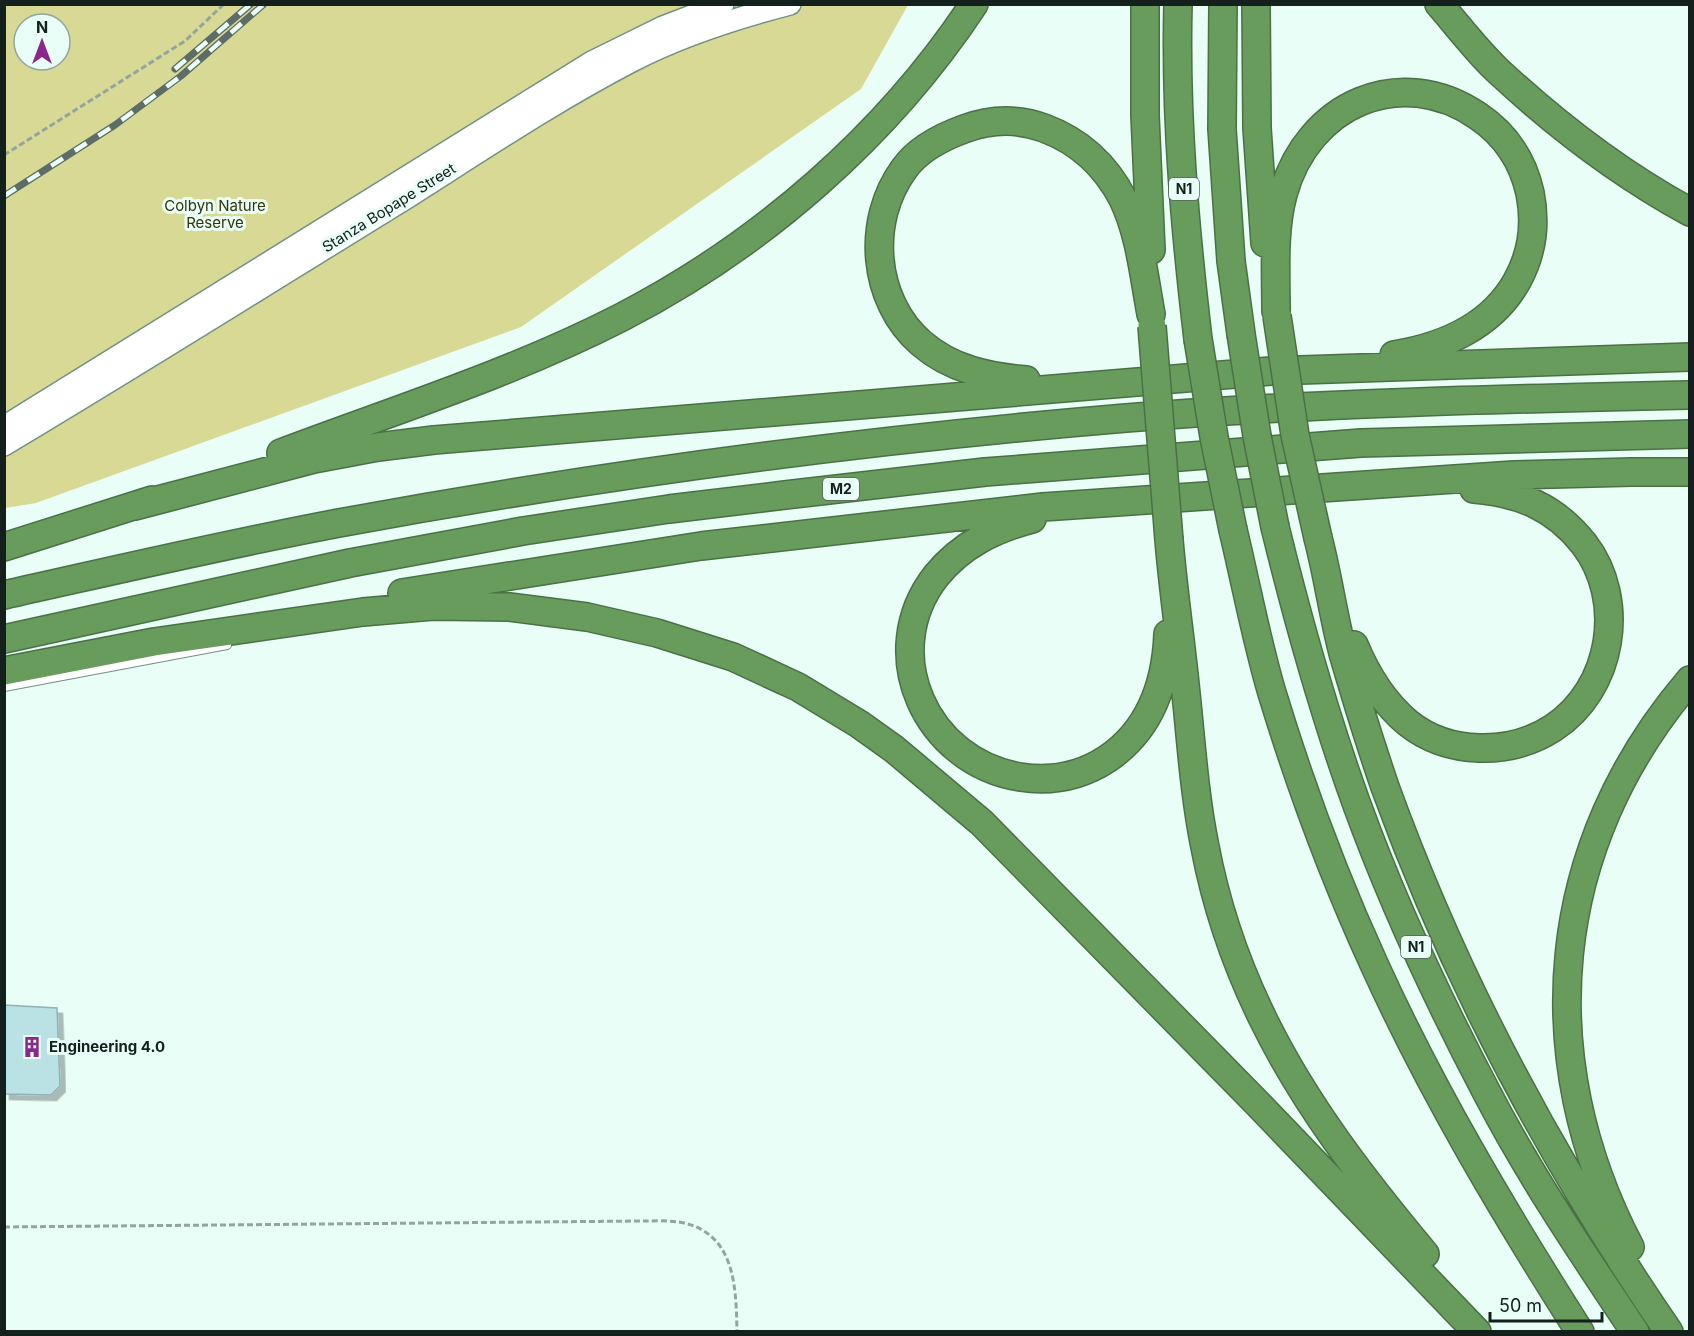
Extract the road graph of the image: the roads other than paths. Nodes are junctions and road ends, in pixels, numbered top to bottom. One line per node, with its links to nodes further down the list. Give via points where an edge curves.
1 (723, 4): 16 (main road, Stanza Bopape Street, via 663,27 592,62)
2 (790, 4): 18 (main road, Stanza Bopape Street, via 681,39 564,99)
3 (974, 4): 22 (highway, via 907,91 838,164 747,240 703,271 620,318 535,357)
4 (1145, 4): 11 (highway)
5 (1178, 4): 37 (highway, N1, bridge, via 1180,128 1198,339 1233,530 1272,692 1307,796 1374,964 1474,1157)
6 (1223, 4): 38 (highway, N1, bridge, via 1222,129 1231,261 1257,436 1299,627 1357,805 1392,895 1450,1021 1550,1202)
7 (1256, 4): 10 (highway, via 1257,128 1264,234)
8 (1439, 4): 9 (highway, via 1496,69 1562,125)
9 (1689, 212)
10 (1276, 313): 13 (highway, via 1277,238 1283,194 1309,139 1344,110 1393,93 1437,96 1482,119 1516,156 1524,169 1532,203 1532,238 1522,272 1490,314 1462,334 1417,351); 23 (highway, bridge, via 1295,435)
11 (1151, 320): 14 (highway, via 1137,242 1123,200 1102,167 1054,132 1030,123 988,121 951,133 917,154 904,169 887,204 879,257 885,289 904,325 920,342 966,369 998,377); 24 (highway, bridge)
12 (1689, 357): 13 (highway)
13 (1271, 371): 14 (highway)
14 (1154, 380): 22 (highway, via 434,440 314,459)
15 (1689, 395): 26 (highway, via 1328,405 942,435 487,496 207,550)
16 (4, 427)
17 (1689, 434): 29 (highway, M2, via 1361,443 985,472 669,509 350,563)
18 (4, 445)
19 (1689, 472): 20 (highway, via 1514,475)
20 (1304, 489): 21 (highway); 23 (highway, via 1471,488 1510,494 1542,507 1580,539 1603,578 1610,635 1600,670 1586,695 1566,718 1517,744 1465,747 1433,737 1399,716 1369,675 1350,638)
21 (1184, 497): 24 (highway, via 1041,517 989,533 958,553 935,577 913,627 912,670 934,726 962,754 994,771 1028,779 1073,775 1115,753 1142,726 1164,675); 30 (highway, via 1032,508 700,546 356,601)
22 (135, 506): 25 (highway)
23 (1319, 541): 39 (highway, via 1343,652 1382,777 1462,973 1551,1144 1602,1232)
24 (1169, 544): 36 (highway, via 1205,848 1246,980 1262,1018 1315,1109 1389,1210)
25 (4, 547)
26 (4, 595)
27 (510, 616): 28 (lane)
28 (587, 617): 30 (highway, via 509,607 433,606); 35 (highway, via 646,630 733,657 798,687 894,748 982,823)
29 (4, 639)
30 (154, 642): 32 (highway)
31 (241, 642): 34 (lane)
32 (4, 671)
33 (1689, 680): 40 (highway, via 1640,747 1596,838 1579,897 1567,992 1571,1069 1591,1154 1628,1243)
34 (4, 687)
35 (1477, 1332)
36 (1489, 1332)
37 (1580, 1332)
38 (1635, 1332)
39 (1669, 1332)
40 (1679, 1332)

